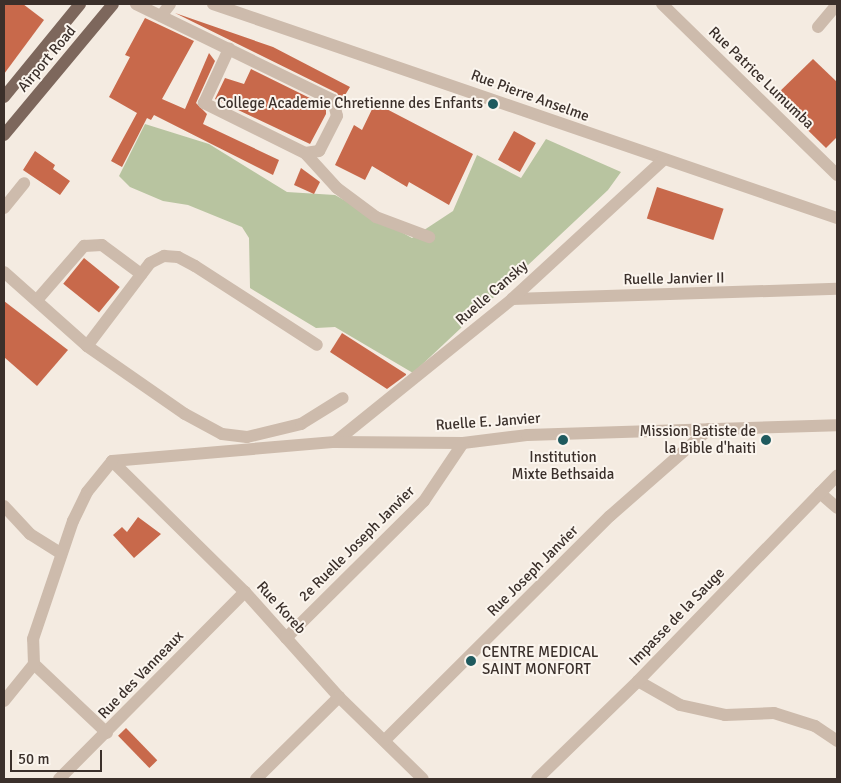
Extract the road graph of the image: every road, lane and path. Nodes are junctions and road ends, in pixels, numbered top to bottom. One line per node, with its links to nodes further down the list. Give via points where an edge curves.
1 (80, 4): 11 (main road, Airport Road)
2 (114, 4): 12 (main road, Airport Road)
3 (136, 4): 8 (street)
4 (170, 4): 8 (street)
5 (213, 4): 14 (street, Rue Pierre Anselme)
6 (662, 4): 15 (street, Rue Patrice Lumumba)
7 (837, 4): 9 (street)
8 (161, 16): 10 (street)
9 (818, 27)
10 (228, 49): 13 (street, via 204,103); 13 (street, via 333,100 337,116 319,151)
11 (4, 97)
12 (4, 135)
13 (305, 153): 19 (street, via 337,188 376,217)
14 (663, 160): 18 (street, Rue Pierre Anselme); 23 (street, Ruelle Cansky)
15 (837, 175)
16 (24, 183): 17 (street)
17 (4, 208)
18 (837, 218)
19 (429, 237)
20 (4, 272): 24 (street)
21 (141, 274): 24 (street, via 102,245 84,246); 25 (street, via 150,262 164,256 178,257); 26 (street)
22 (837, 289): 23 (street, Ruelle Janvier II)
23 (512, 298): 30 (street, Ruelle Cansky)
24 (37, 300): 26 (street)
25 (317, 345)
26 (87, 346): 27 (street, via 185,414 222,434 247,437 301,424)
27 (343, 398)
28 (837, 425): 29 (street, Ruelle E. Janvier)
29 (709, 428): 31 (street, Ruelle E. Janvier, via 527,435); 45 (street, Rue Joseph Janvier, via 610,516)
30 (335, 442): 31 (street, Ruelle E. Janvier); 32 (street, Ruelle E. Janvier)
31 (463, 443): 39 (street, 2e Ruelle Joseph Janvier, via 424,501)
32 (112, 461): 37 (street, via 87,492); 38 (street, Rue Koreb)
33 (837, 476): 34 (street, Impasse de la Sauge)
34 (820, 493): 36 (street); 41 (street, Impasse de la Sauge)
35 (4, 506): 37 (street, via 30,534)
36 (837, 508)
37 (60, 553): 40 (street, via 33,639)
38 (245, 592): 39 (street, Rue Koreb); 44 (street, Rue des Vanneaux)
39 (286, 638): 42 (street, Rue Koreb)
40 (34, 664): 43 (street); 44 (street)
41 (638, 681): 46 (street, via 680,705 725,715 774,713 815,726); 50 (street, Impasse de la Sauge)
42 (339, 697): 45 (street, Rue Koreb); 48 (street)
43 (4, 701)
44 (107, 733): 47 (street, Rue des Vanneaux)
45 (385, 740): 49 (street, Rue Koreb)
46 (837, 741)
47 (59, 779)
48 (256, 779)
49 (423, 779)
50 (537, 779)

